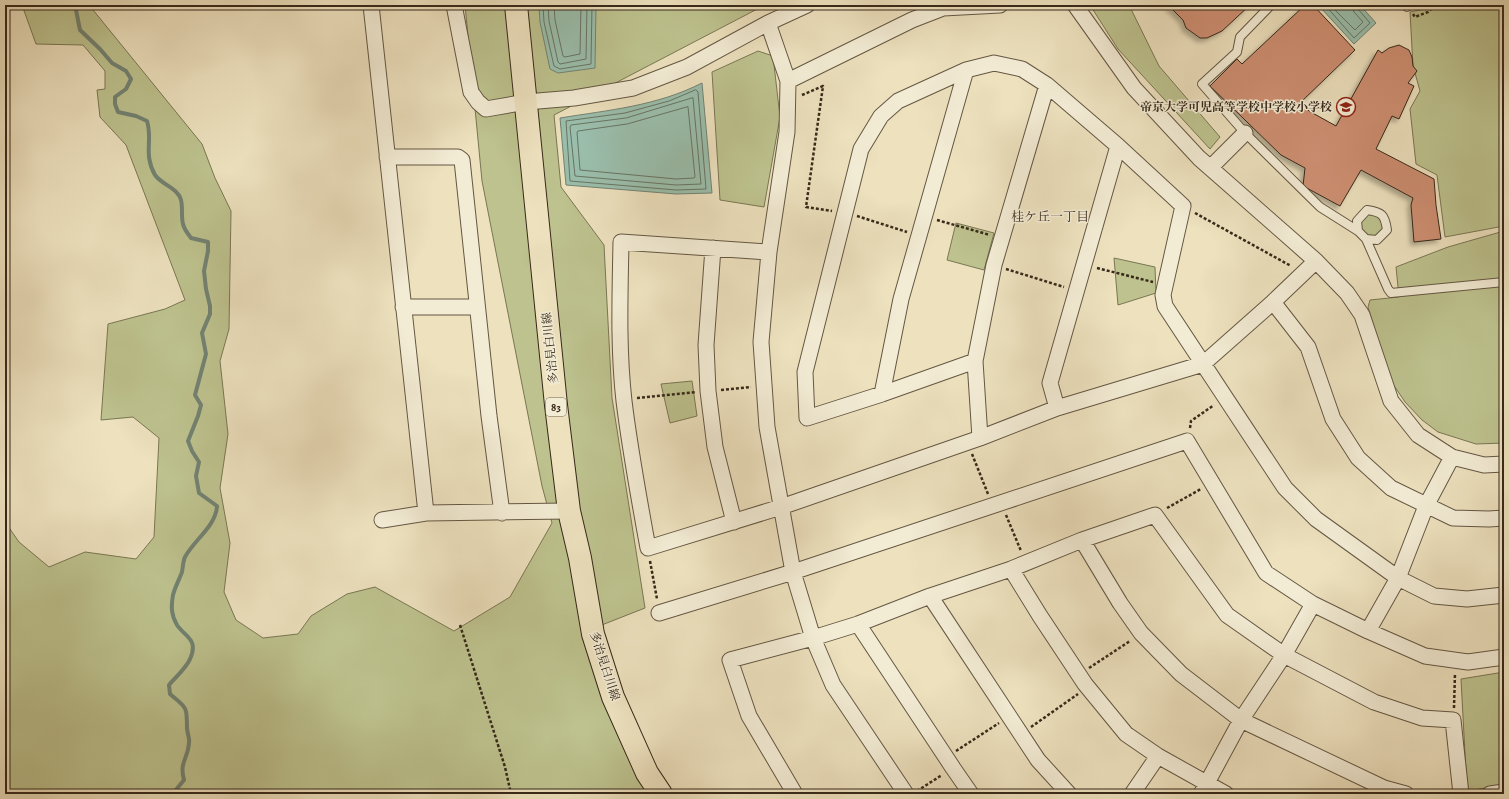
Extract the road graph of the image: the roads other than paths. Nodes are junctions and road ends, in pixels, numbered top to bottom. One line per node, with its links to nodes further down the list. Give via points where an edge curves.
1 (371, 5): 15 (street)
2 (454, 5): 12 (street, via 470,92 486,109)
3 (516, 5): 12 (main road, 多治見白川線 / 83)
4 (807, 5): 8 (street)
5 (1000, 5): 10 (street, via 943,8 912,20)
6 (1075, 5): 16 (street, via 1134,88)
7 (1271, 5): 13 (lane, via 1240,38 1237,52 1202,84)
8 (768, 23): 10 (street); 12 (street, via 687,66 633,88 574,98)
9 (966, 70): 11 (street, via 994,63 1022,70); 28 (street, via 901,299); 28 (street, via 898,101 881,116 861,149 805,372 807,418)
10 (788, 81): 20 (street, via 786,132)
11 (1047, 85): 14 (street); 26 (street, via 994,265)
12 (526, 102): 35 (main road, 多治見白川線 / 83)
13 (1245, 133): 16 (street); 17 (lane, via 1320,207)
14 (1118, 146): 27 (street, via 1183,206 1162,295 1165,306); 29 (street, via 1050,383)
15 (387, 157): 24 (street); 25 (street, via 458,157 462,160)
16 (1210, 168): 21 (street)
17 (1358, 231): 18 (lane); 18 (lane, via 1357,220 1367,210 1378,212 1386,220 1387,230 1377,240)
18 (1366, 239): 22 (lane, via 1392,293)
19 (713, 248): 20 (street); 40 (street, via 706,345 708,391 716,447); 40 (street, via 621,242 619,329 624,399 648,548)
20 (769, 252): 34 (street, via 761,342 767,427)
21 (1316, 261): 23 (street); 31 (street, via 1346,293 1362,315 1391,401 1418,436)
22 (1504, 282)
23 (1273, 302): 27 (street); 33 (street, via 1308,347 1333,419 1358,458 1391,488)
24 (403, 307): 25 (street); 37 (street)
25 (478, 307): 36 (street)
26 (975, 361): 28 (street); 30 (street)
27 (1204, 364): 29 (street); 44 (street, via 1285,488 1316,519)
28 (882, 394)
29 (1057, 408): 30 (street)
30 (974, 440): 34 (street)
31 (1452, 457): 32 (street, via 1484,465); 33 (street)
32 (1504, 464)
33 (1426, 506): 38 (street, via 1453,518); 44 (street)
34 (782, 507): 40 (street); 43 (street)
35 (569, 511): 36 (street); 58 (main road, 多治見白川線 / 83, via 593,634 613,697 647,773)
36 (502, 512): 37 (street)
37 (426, 513): 39 (street)
38 (1504, 518)
39 (382, 520)
40 (734, 522)
41 (1082, 540): 42 (street); 52 (street, via 1155,515 1227,615); 54 (street, via 1141,633 1181,674)
42 (1011, 568): 46 (street); 55 (street, via 1088,688 1126,734)
43 (793, 572): 47 (street, via 1187,441 1266,573); 48 (street); 51 (street)
44 (1398, 578): 45 (street, via 1434,596 1467,599); 50 (street)
45 (1504, 595)
46 (930, 596): 49 (street); 62 (street, via 1038,760)
47 (1313, 604): 50 (street); 52 (street)
48 (659, 614)
49 (858, 624): 51 (street); 61 (street)
50 (1368, 631): 53 (street, via 1425,656 1468,662)
51 (813, 638): 59 (street, via 730,660 749,716); 60 (street, via 833,685)
52 (1284, 656): 54 (street); 66 (street, via 1374,702 1422,718 1453,720)
53 (1504, 658)
54 (1241, 720): 56 (street); 65 (street, via 1384,788)
55 (1158, 756): 56 (street); 63 (street)
56 (1204, 789): 64 (street)
57 (1504, 792): 67 (street)
58 (661, 794)
59 (795, 794)
60 (906, 794)
61 (971, 794)
62 (1069, 794)
63 (1132, 794)
64 (1226, 794)
65 (1406, 794)
66 (1461, 794)
67 (1490, 794)

